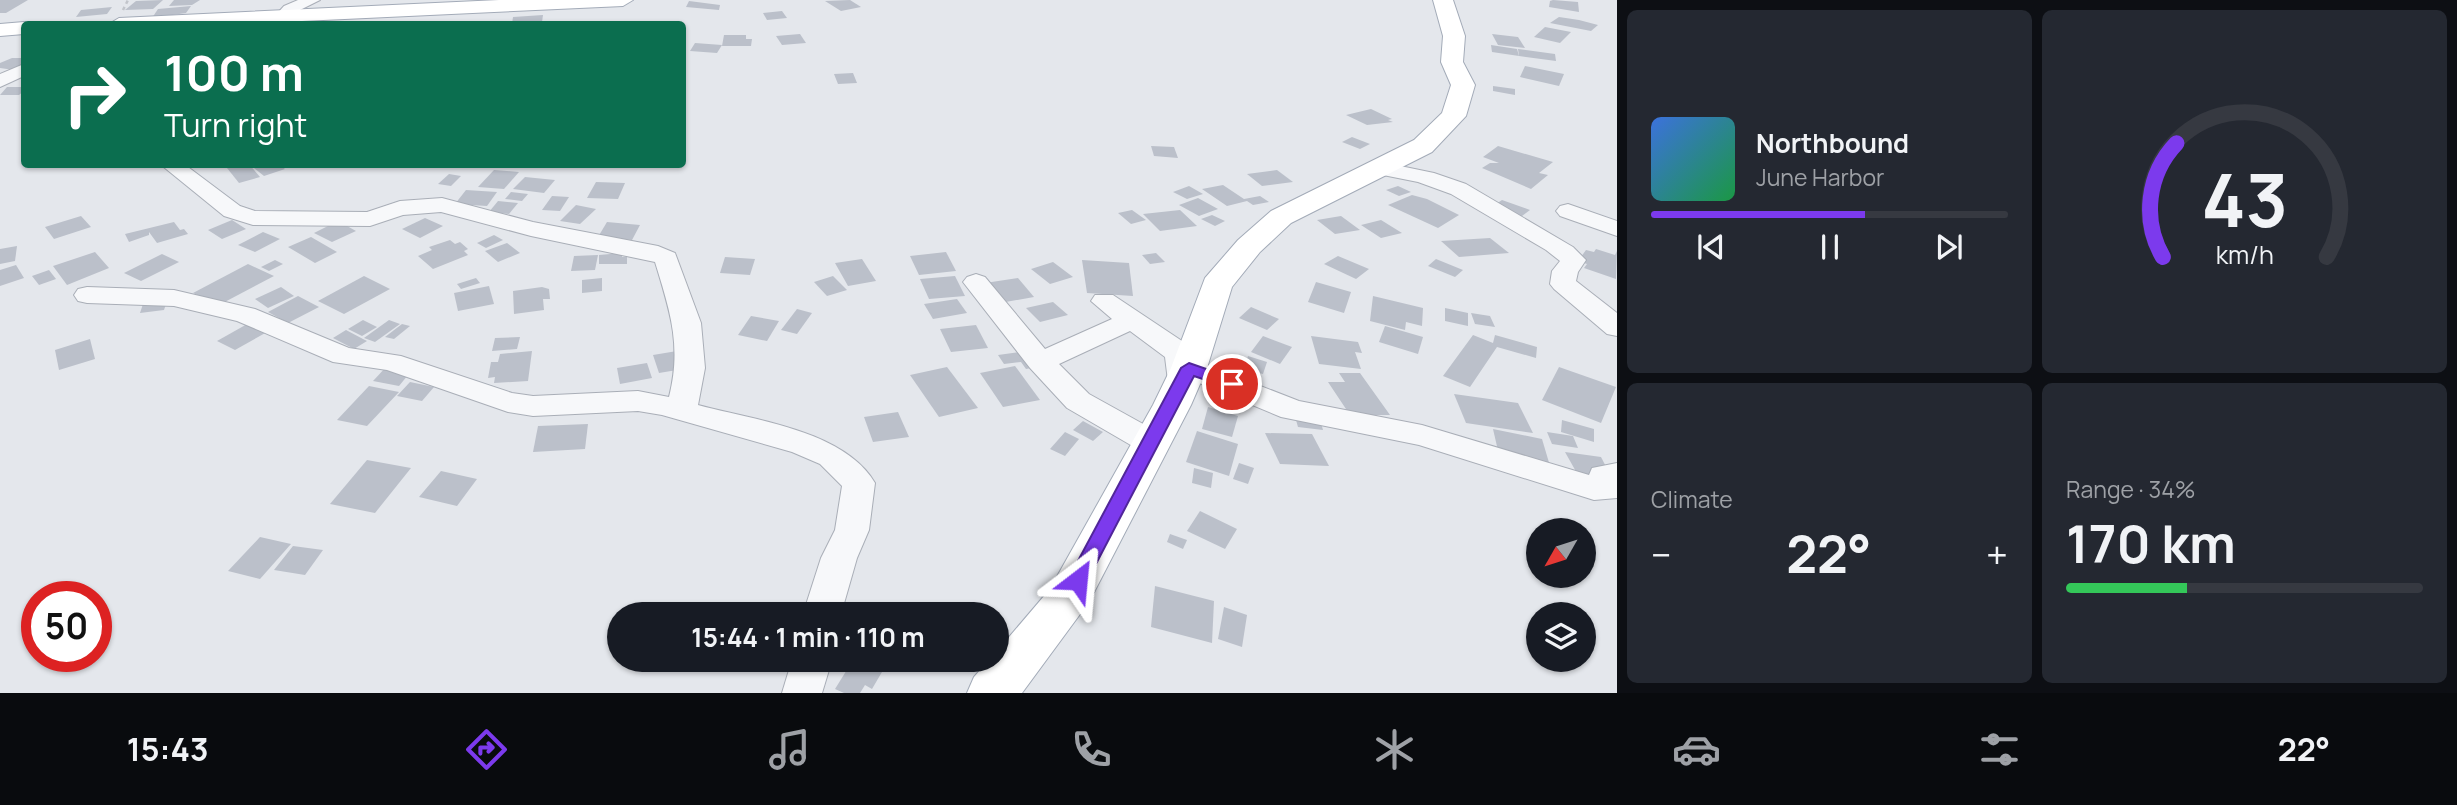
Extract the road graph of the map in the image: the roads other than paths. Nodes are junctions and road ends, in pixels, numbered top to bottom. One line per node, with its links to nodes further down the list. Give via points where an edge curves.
1 (312, 0): 4 (street)
2 (623, 0): 4 (main road)
3 (1443, 0): 11 (main road, via 1454,36 1452,62 1463,85 1457,108 1445,127 1423,146)
4 (282, 17): 5 (main road)
5 (197, 21)
6 (21, 29): 7 (main road)
7 (0, 30)
8 (21, 71): 9 (street)
9 (0, 84): 10 (street)
10 (21, 86)
11 (1381, 167): 19 (street, via 1413,173 1472,195 1486,208 1557,244 1574,260 1565,271 1563,284); 21 (main road, via 1281,217 1249,246 1216,285)
12 (175, 168): 22 (street, via 232,211 253,218 370,219 400,208 442,205 531,229 658,253 666,258 687,323 691,368)
13 (1568, 211): 14 (street)
14 (1617, 229)
15 (976, 282): 20 (street)
16 (87, 295): 22 (street, via 174,298 246,315 343,356 391,362 508,402 533,406 638,401)
17 (1104, 301): 18 (street)
18 (1134, 319): 20 (street); 21 (street, via 1164,340 1179,356)
19 (1617, 328)
20 (1040, 362): 23 (street, via 1078,401)
21 (1186, 374): 23 (main road); 24 (street, via 1292,410 1422,435 1594,488 1609,489 1604,475)
22 (681, 411): 25 (street, via 803,444 831,456 859,483 852,530)
23 (1152, 443): 28 (main road, via 1066,602)
24 (1617, 474)
25 (826, 602)
26 (808, 672): 27 (street)
27 (802, 693)
28 (992, 693)

